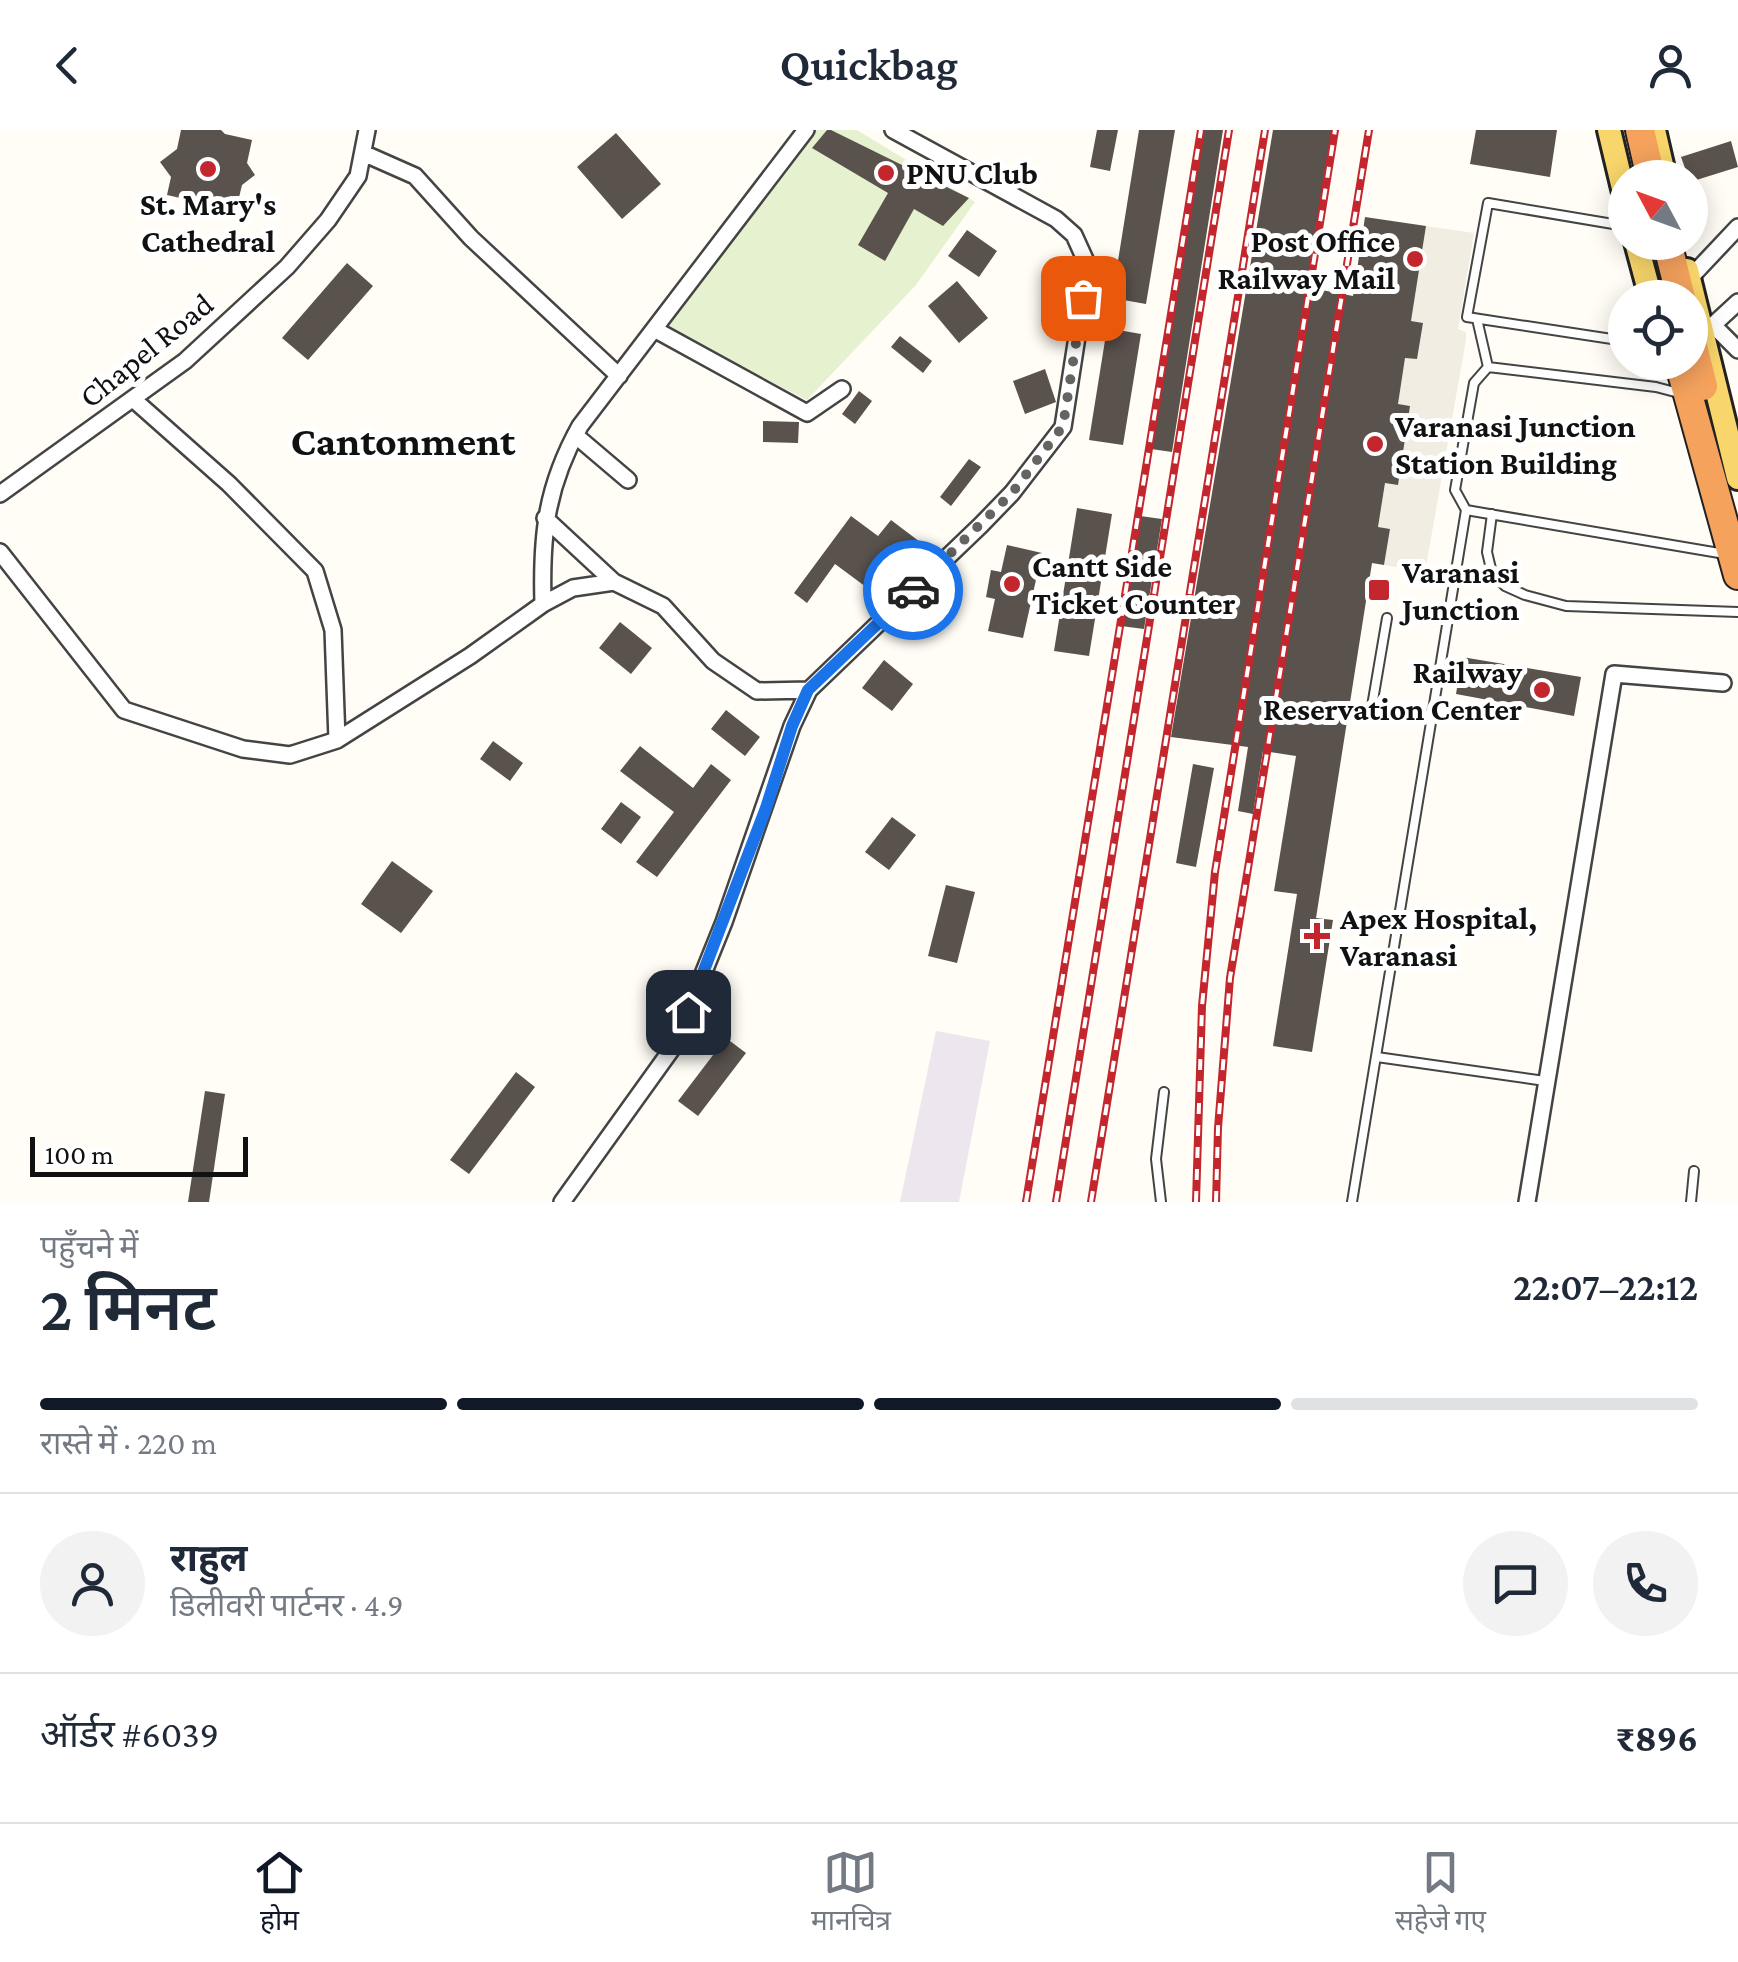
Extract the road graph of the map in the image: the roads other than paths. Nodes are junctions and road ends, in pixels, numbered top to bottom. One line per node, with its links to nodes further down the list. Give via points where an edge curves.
1 (366, 130): 8 (street, Chapel Road)
2 (806, 130): 19 (street)
3 (893, 130): 48 (street, via 1056,219 1074,236 1088,266 1063,426 1012,493)
4 (1609, 130): 9 (main road)
5 (1622, 130): 10 (highway)
6 (1640, 130): 11 (highway)
7 (1654, 130): 12 (main road)
8 (363, 154): 26 (street, via 415,176); 31 (street, Chapel Road, via 358,176 287,267)
9 (1616, 160)
10 (1629, 160)
11 (1647, 160)
12 (1661, 160)
13 (1608, 223): 17 (lane, via 1488,203 1466,317)
14 (1738, 227): 15 (street)
15 (1692, 280)
16 (1738, 302): 18 (street)
17 (1478, 319): 21 (lane); 25 (lane)
18 (1708, 325)
19 (654, 328): 26 (street); 29 (street, via 806,413)
20 (1708, 333): 22 (street)
21 (1608, 338)
22 (1738, 350)
23 (1708, 355): 33 (main road)
24 (1708, 361): 38 (highway)
25 (1488, 367): 30 (lane); 36 (lane, via 1474,383 1455,490)
26 (618, 376): 32 (street)
27 (1672, 380): 30 (main road)
28 (1684, 380): 41 (highway)
29 (842, 389)
30 (1676, 392): 41 (main road)
31 (133, 399): 35 (street, Chapel Road); 50 (street, via 315,571 334,630)
32 (576, 434): 34 (street); 39 (street, via 561,460)
33 (1738, 478)
34 (628, 480)
35 (0, 494)
36 (1466, 510): 37 (lane); 49 (lane)
37 (1492, 514): 41 (lane); 45 (lane, via 1492,573 1524,596 1566,606)
38 (1738, 515)
39 (545, 518): 42 (street); 44 (street)
40 (0, 552): 50 (street, via 124,710 243,749 290,755)
41 (1732, 564): 43 (main road)
42 (614, 582): 44 (street, via 574,588); 48 (street, via 663,606 713,661 757,691)
43 (1738, 596)
44 (543, 604): 50 (street)
45 (1738, 612)
46 (1387, 618): 49 (lane, via 1372,706)
47 (1723, 682): 52 (street, via 1614,674)
48 (808, 690): 55 (street, via 674,1046)
49 (1434, 716): 51 (lane)
50 (337, 740)
51 (1377, 1057): 52 (lane); 57 (lane)
52 (1547, 1081): 58 (street)
53 (1164, 1092): 56 (lane, via 1156,1160)
54 (1694, 1171): 59 (lane)
55 (562, 1202)
56 (1161, 1202)
57 (1352, 1202)
58 (1527, 1202)
59 (1691, 1202)

